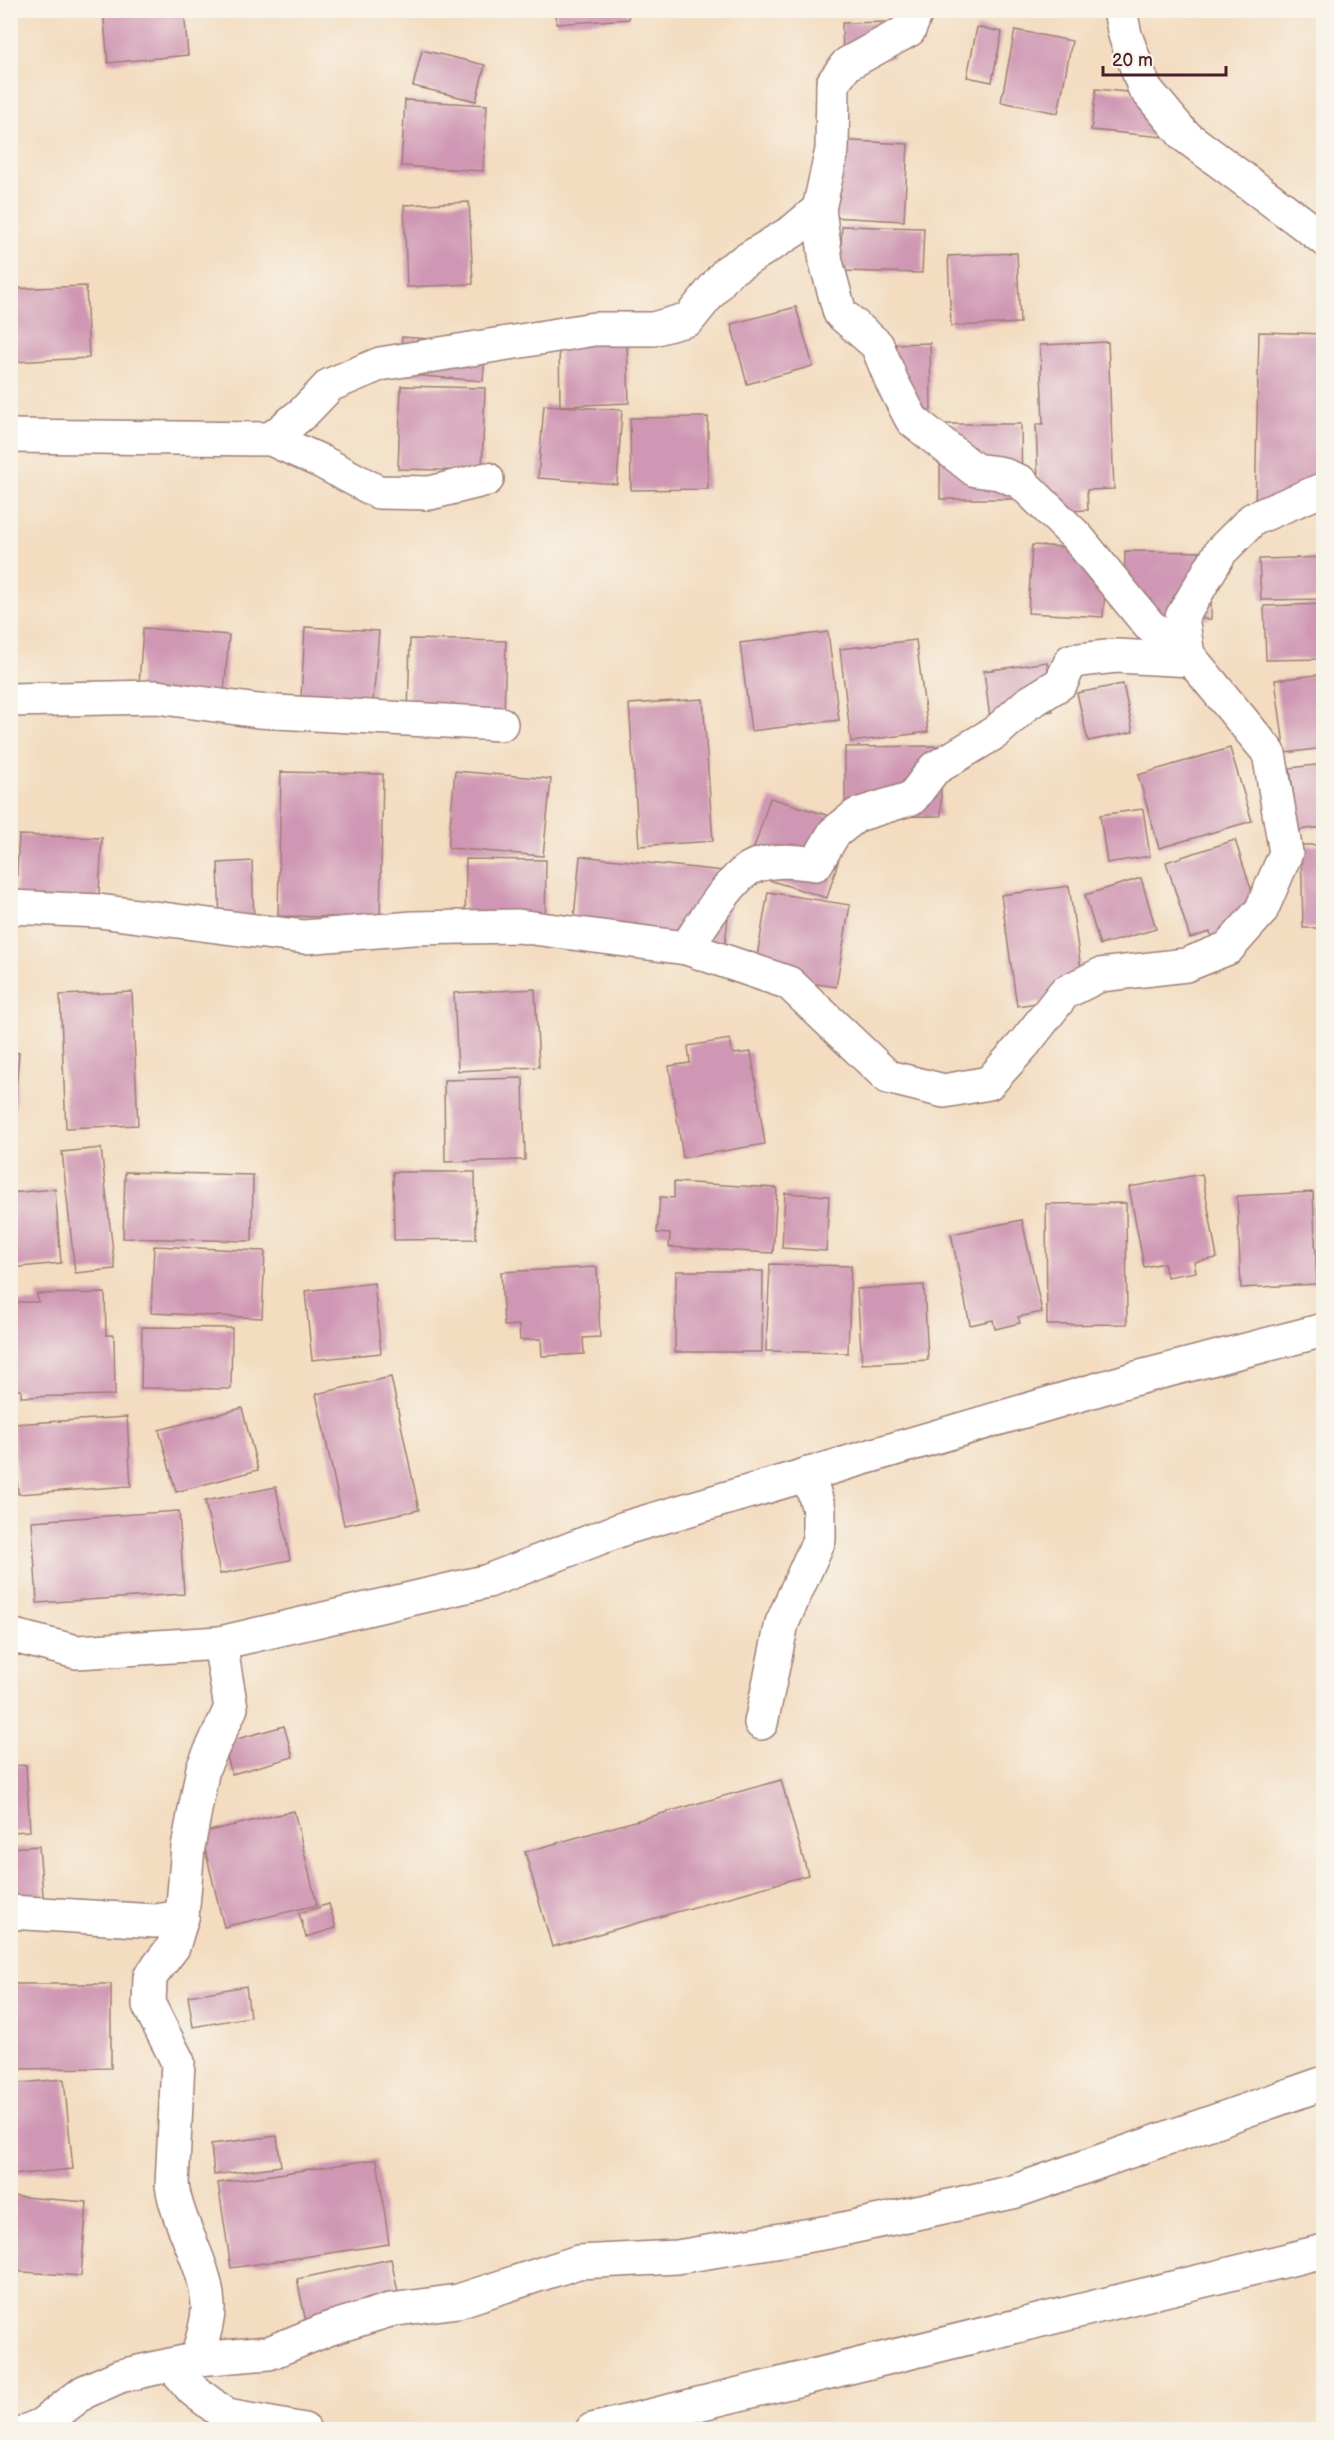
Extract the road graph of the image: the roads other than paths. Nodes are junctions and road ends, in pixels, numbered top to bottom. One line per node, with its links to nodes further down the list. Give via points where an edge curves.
1 (917, 10): 3 (street, via 909,30 847,64 833,83 832,150)
2 (1120, 10): 4 (street, via 1144,87 1184,135)
3 (819, 209): 6 (street, via 793,231 728,271 689,320 652,329 594,329 381,364 330,386); 9 (street, via 826,262 840,313 877,345 912,420 975,470 999,473 1021,482 1077,537 1149,625)
4 (1323, 239)
5 (10, 436): 6 (street)
6 (271, 439): 7 (street, via 378,492 430,493)
7 (487, 479)
8 (1323, 489): 9 (street, via 1252,519 1221,551 1182,617)
9 (1190, 658): 13 (street, via 1116,656 1071,661 1061,683 1027,704 996,732 934,769 912,798 857,814 834,833 816,864 790,861 753,866 728,888); 13 (street, via 1269,753 1286,853 1261,911 1228,948 1186,965 1101,975 1064,993 989,1083 944,1091 888,1077 789,983)
10 (10, 700): 11 (street, via 157,697 258,711)
11 (501, 724)
12 (10, 907): 13 (street, via 99,911 304,937 413,927 518,926)
13 (686, 948)
14 (1323, 1330): 15 (street, via 1133,1379)
15 (808, 1474): 17 (street, via 625,1528 488,1581); 18 (street, via 819,1509 819,1540 782,1623)
16 (10, 1635): 17 (street, via 77,1652)
17 (220, 1643): 20 (street, via 231,1707 204,1768 188,1847)
18 (761, 1723)
19 (10, 1912): 20 (street, via 155,1921)
20 (182, 1917): 23 (street, via 173,1947 150,1977 149,2005 178,2062 172,2186 175,2204 202,2271 208,2306)
21 (1323, 2083): 23 (street, via 1013,2192 829,2232 677,2257 578,2262 458,2301 390,2310 269,2353)
22 (1323, 2251): 26 (street)
23 (185, 2362): 24 (street, via 120,2376 84,2392); 25 (street, via 193,2390 227,2416)
24 (29, 2430)
25 (304, 2430)
26 (592, 2430)

